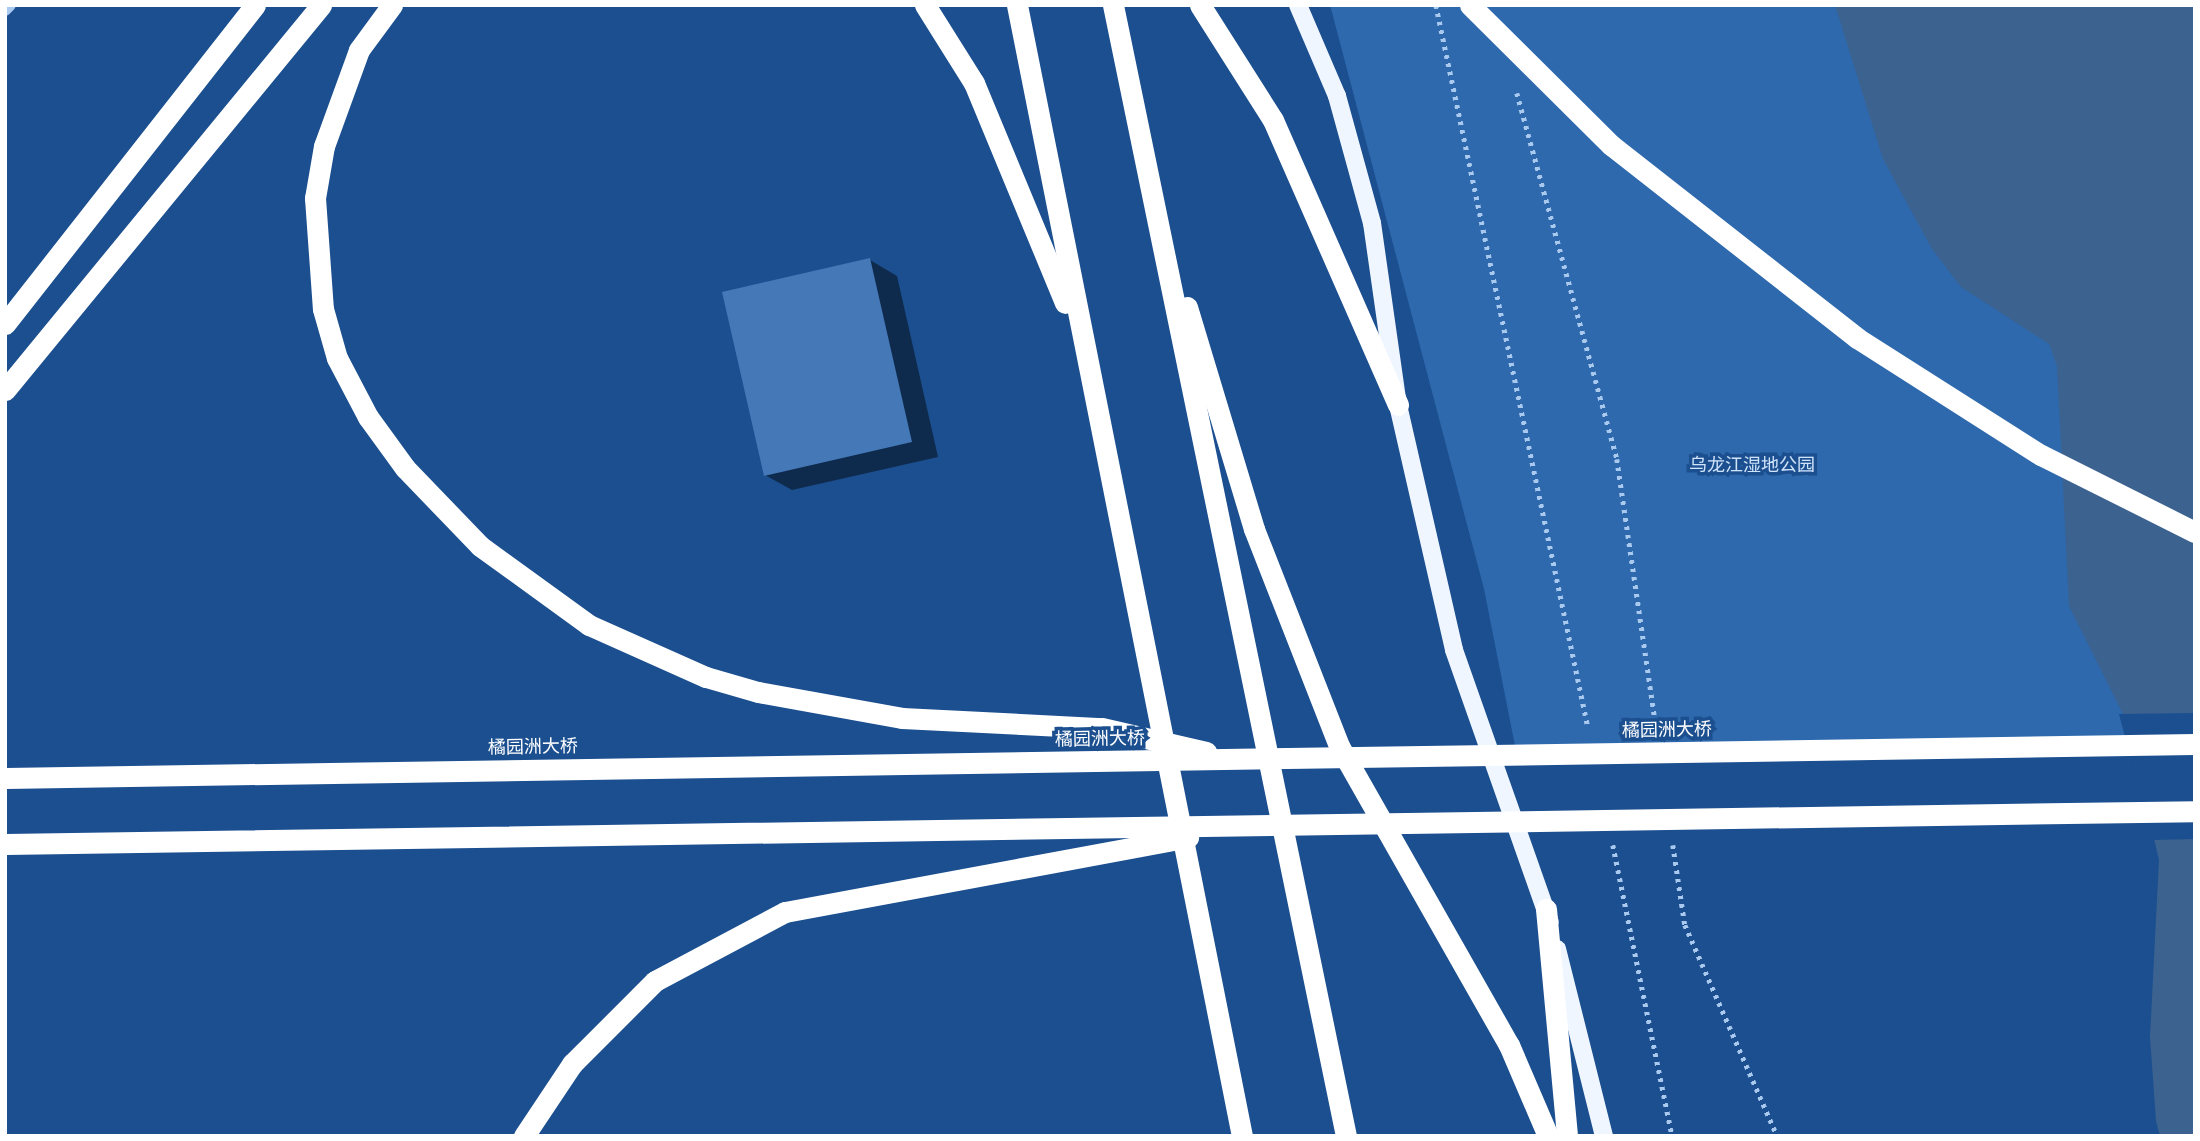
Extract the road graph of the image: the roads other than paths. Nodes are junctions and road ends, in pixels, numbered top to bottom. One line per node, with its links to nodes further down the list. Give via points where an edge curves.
1 (10, 5): 11 (street)
2 (255, 5): 13 (highway)
3 (321, 5): 15 (highway)
4 (393, 5): 19 (highway, via 359,50 339,98 315,198 323,309 337,358 368,417 405,468 480,546 589,625 706,677 813,705 902,718 1102,728)
5 (925, 5): 14 (highway, via 974,83)
6 (1017, 5): 14 (highway)
7 (1113, 5): 12 (highway)
8 (1200, 5): 16 (highway, via 1273,120)
9 (1297, 5): 16 (main road, via 1337,96 1372,223)
10 (1470, 5): 17 (highway, via 1611,145 1857,338 2041,455)
11 (5, 10)
12 (1133, 110): 27 (highway); 28 (highway, via 1215,409 1288,627 1339,746 1508,1045)
13 (5, 324)
14 (1082, 344): 25 (highway, via 1164,722)
15 (5, 390)
16 (1398, 405): 24 (main road, via 1454,650)
17 (2195, 532)
18 (2195, 744): 19 (highway, 橘园洲大桥)
19 (1239, 759): 20 (highway, 橘园洲大桥)
20 (5, 778)
21 (2195, 811): 22 (highway)
22 (1241, 826): 23 (highway); 26 (highway, via 785,912 655,981 572,1064)
23 (5, 844)
24 (1546, 909): 29 (highway); 30 (main road)
25 (1241, 1133)
26 (524, 1136)
27 (1346, 1136)
28 (1548, 1136)
29 (1567, 1136)
30 (1604, 1136)

